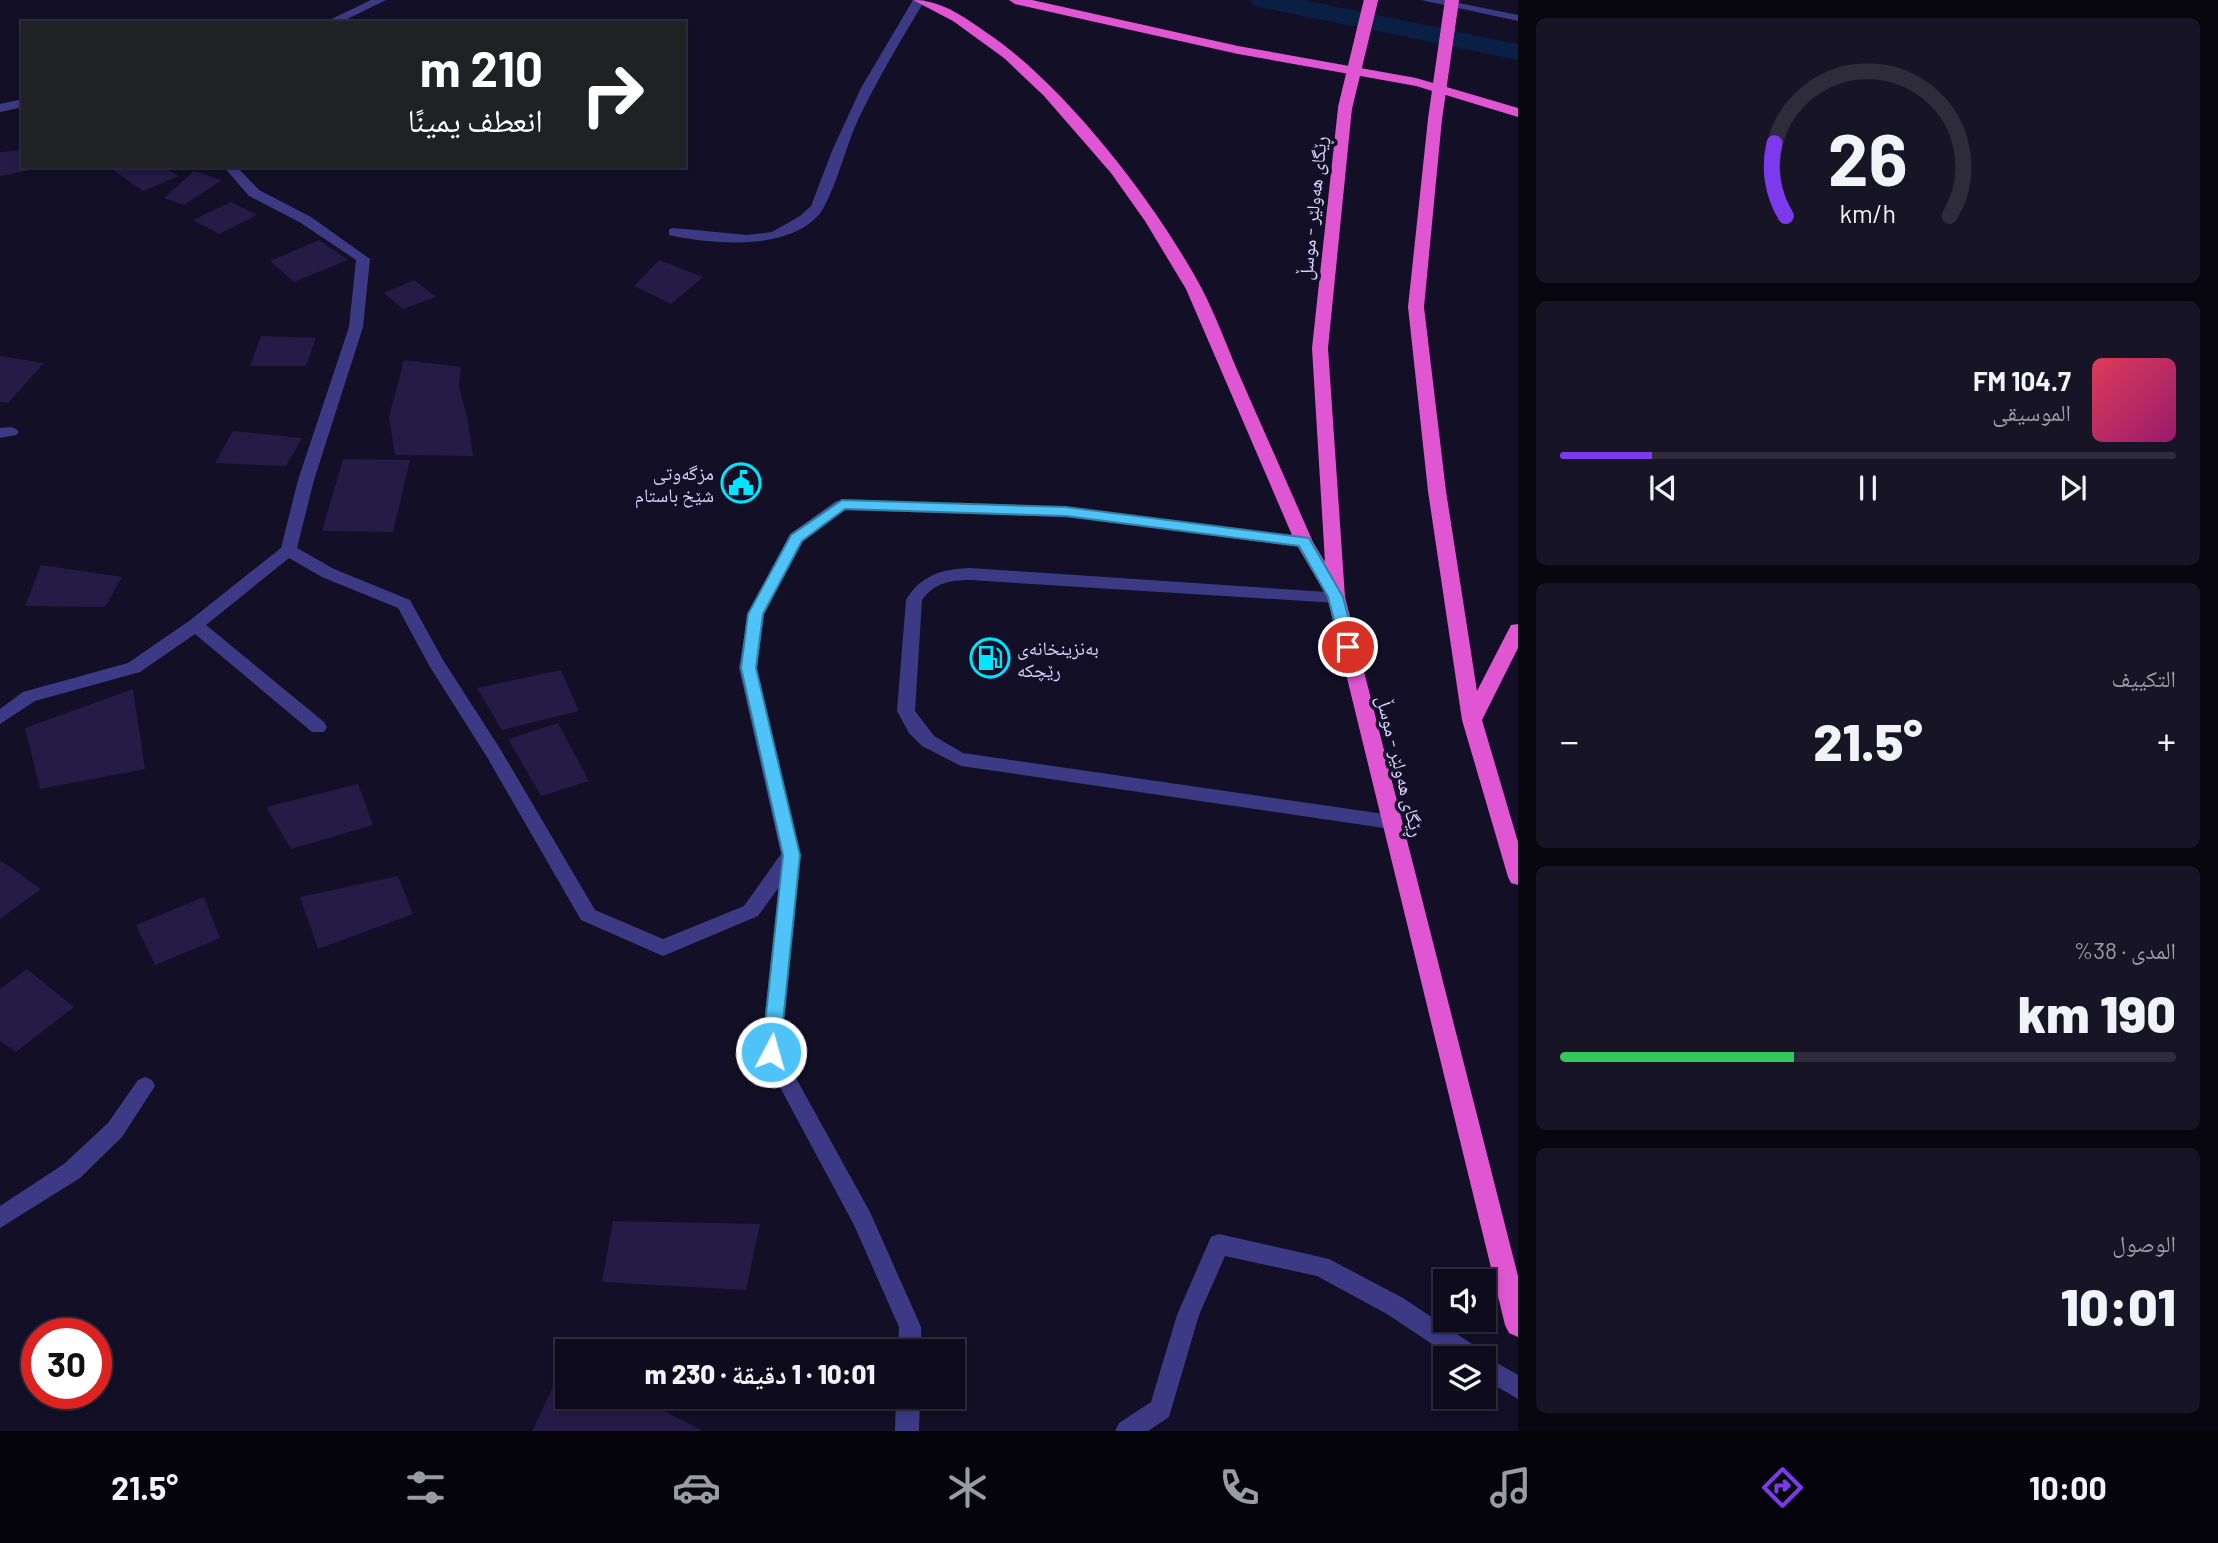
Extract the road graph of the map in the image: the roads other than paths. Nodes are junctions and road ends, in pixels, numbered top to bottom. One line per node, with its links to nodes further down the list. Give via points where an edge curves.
1 (380, 0): 8 (street)
2 (919, 0): 13 (street, via 867,88 817,207 805,219 775,236 747,239); 14 (highway, via 957,18 1009,55 1049,93 1123,181 1194,289)
3 (1015, 0): 11 (highway, via 1238,49 1381,74 1479,97)
4 (1371, 0): 16 (highway, ڕێگای هەولێر - موسڵ, bridge, via 1345,108 1320,348)
5 (1427, 0): 7 (street)
6 (1452, 0): 20 (highway, bridge, via 1416,307 1437,491)
7 (1518, 18)
8 (333, 21)
9 (21, 103): 10 (street)
10 (0, 108)
11 (1518, 113)
12 (231, 168): 15 (street, via 254,193 306,220 363,259 356,327)
13 (674, 232)
14 (1304, 541): 16 (highway); 23 (street, via 1066,512 842,505 796,538 755,614 748,668)
15 (288, 550): 17 (street); 23 (street, via 328,573 404,604 588,915 663,948 751,911)
16 (1336, 597): 22 (highway, ڕێگای هەولێر - موسڵ); 22 (street, via 971,573 940,577 919,590 914,600 906,711 925,740 961,759)
17 (195, 625): 19 (street, via 134,668 29,696); 21 (street)
18 (1518, 630): 20 (highway)
19 (0, 718)
20 (1472, 720): 24 (highway)
21 (318, 727)
22 (1391, 822): 27 (highway, ڕێگای هەولێر - موسڵ)
23 (791, 855): 28 (street, via 771,1052 862,1219 910,1327)
24 (1518, 877)
25 (145, 1086): 26 (street, via 115,1130 72,1171)
26 (0, 1218)
27 (1518, 1325)
28 (910, 1339)
29 (1455, 1346): 34 (street, via 1395,1306 1321,1266 1219,1244 1188,1315 1161,1409)
30 (1496, 1374): 31 (street)
31 (1518, 1388)
32 (908, 1409): 33 (street)
33 (907, 1431)
34 (1128, 1431)

